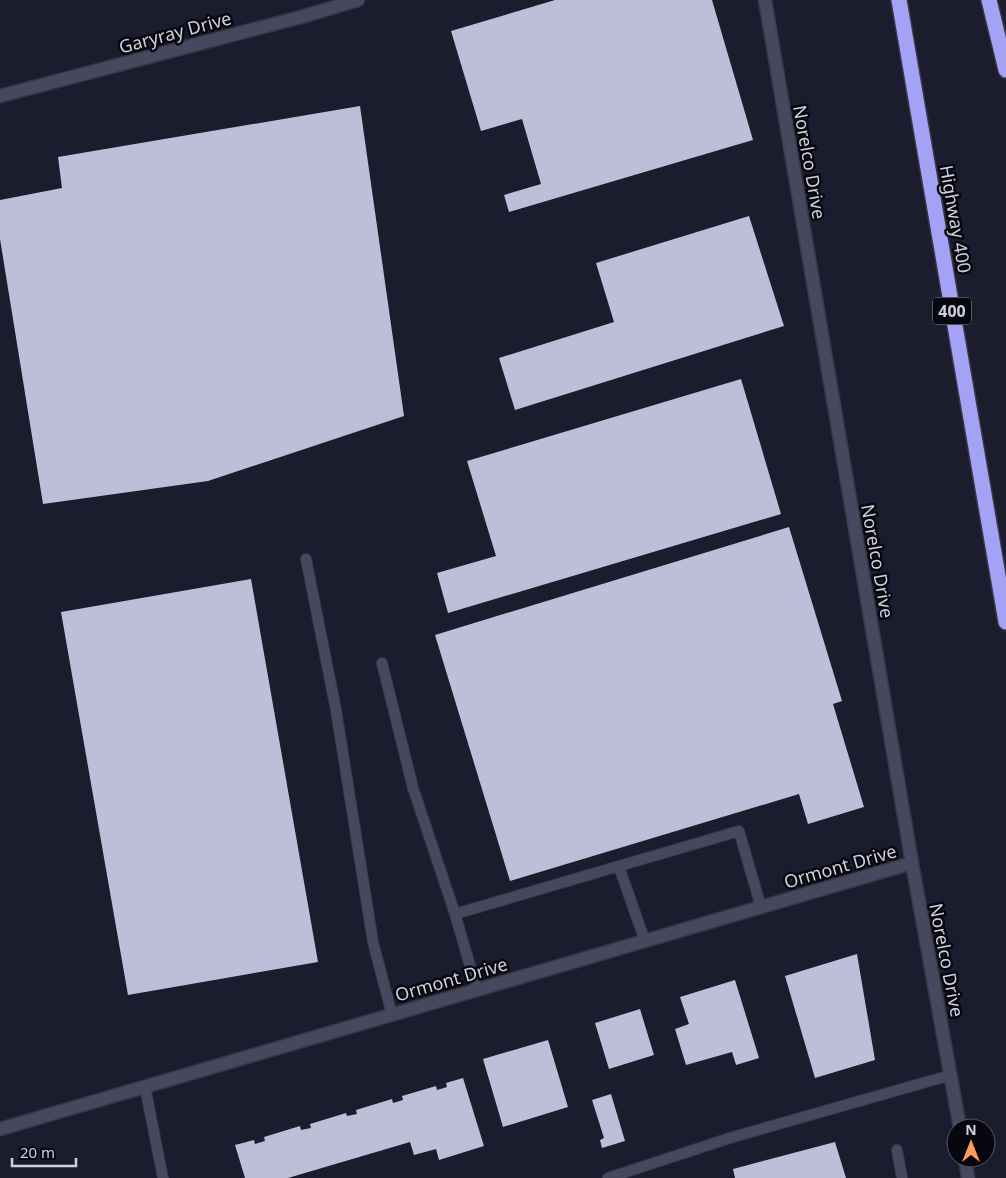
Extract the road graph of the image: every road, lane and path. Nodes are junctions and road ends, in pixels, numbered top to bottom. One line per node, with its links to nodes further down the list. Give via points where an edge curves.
1 (358, 0): 6 (street, Garyray Drive)
2 (765, 0): 10 (street, Norelco Drive)
3 (899, 0): 8 (highway, Highway 400 / 400)
4 (989, 0): 5 (highway)
5 (1006, 70)
6 (0, 96)
7 (306, 558): 16 (lane, via 336,710 373,942)
8 (1006, 622)
9 (382, 663): 13 (lane, via 413,788)
10 (912, 863): 12 (street, Ormont Drive); 17 (street, Norelco Drive)
11 (619, 867): 12 (lane, via 739,832); 13 (lane); 14 (lane)
12 (761, 907): 14 (street, Ormont Drive)
13 (455, 914): 15 (lane)
14 (645, 941): 15 (street, Ormont Drive)
15 (477, 990): 16 (street, Ormont Drive)
16 (392, 1015): 18 (street, Ormont Drive)
17 (951, 1074): 19 (street, Norelco Drive); 23 (lane, via 733,1137)
18 (145, 1087): 20 (street, Ormont Drive); 22 (lane)
19 (958, 1118)
20 (0, 1129)
21 (897, 1150): 24 (lane)
22 (163, 1178)
23 (608, 1178)
24 (902, 1178)

